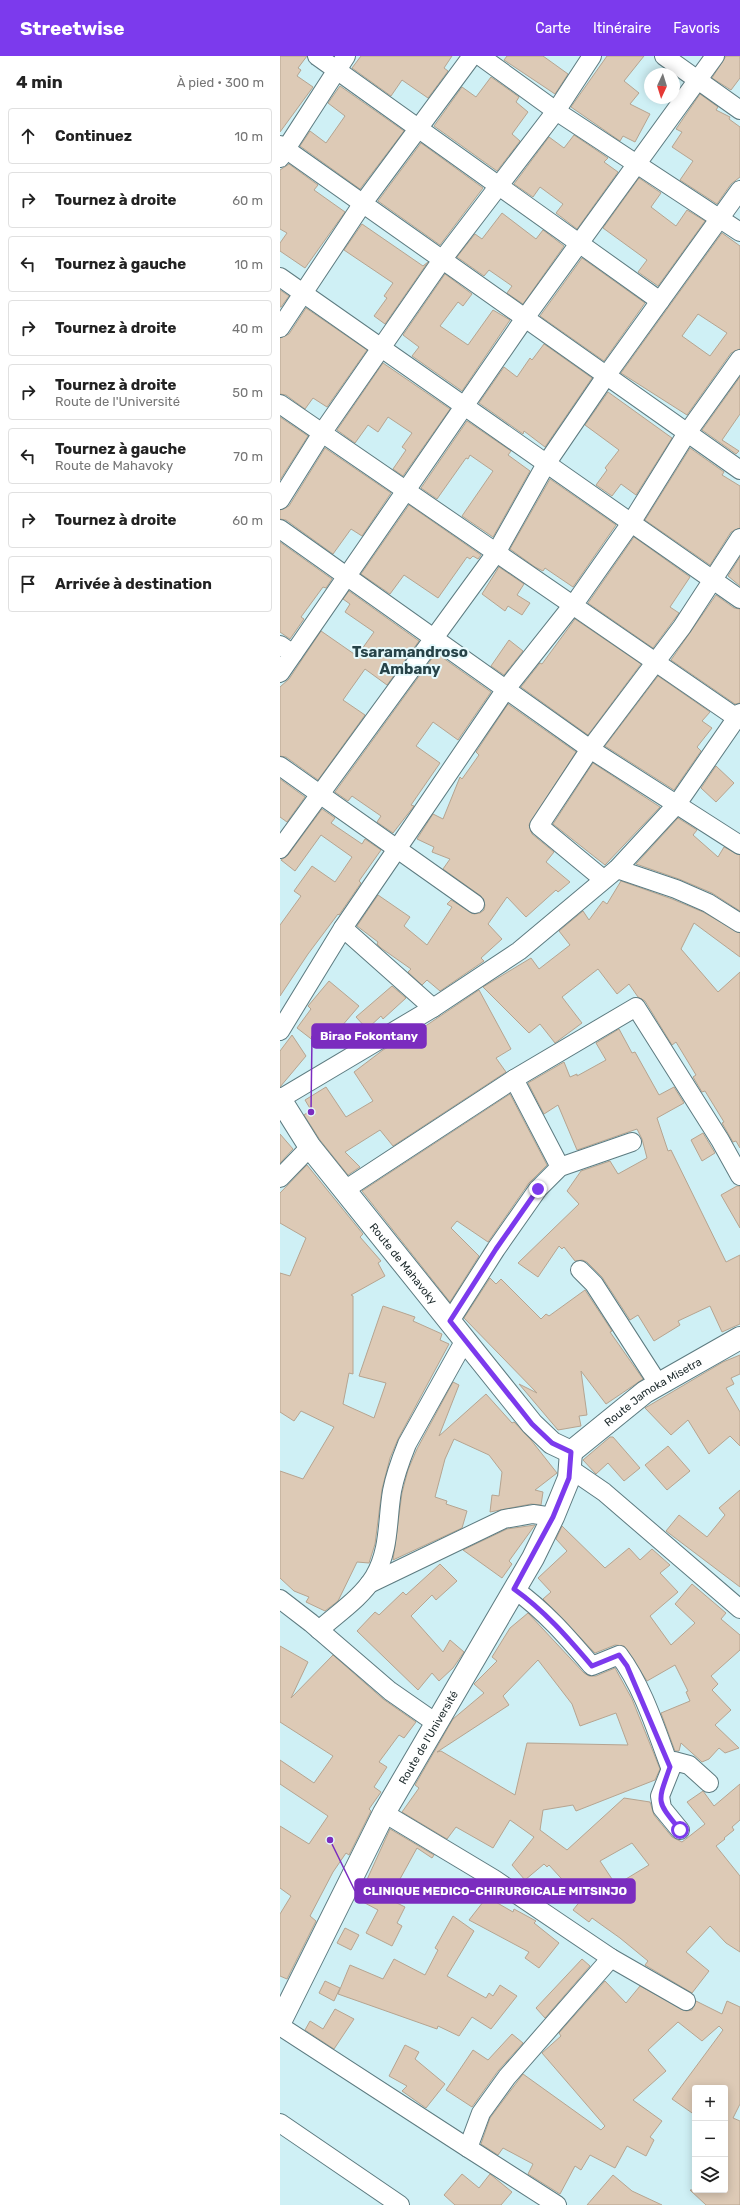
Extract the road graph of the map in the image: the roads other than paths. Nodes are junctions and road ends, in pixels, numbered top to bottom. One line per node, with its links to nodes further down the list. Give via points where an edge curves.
1 (316, 56): 7 (street)
2 (472, 56): 11 (street)
3 (480, 56): 10 (street)
4 (592, 56): 10 (street)
5 (664, 56): 8 (street)
6 (715, 56): 8 (street)
7 (341, 63): 11 (street); 12 (street)
8 (698, 78): 9 (street); 13 (street)
9 (740, 110)
10 (556, 111): 13 (street); 14 (street)
11 (418, 128): 14 (street); 16 (street)
12 (282, 151): 16 (street)
13 (637, 163): 17 (street); 19 (street)
14 (499, 186): 19 (street); 20 (street)
15 (740, 190): 17 (street)
16 (362, 203): 20 (street); 22 (street)
17 (720, 219): 18 (street); 23 (street)
18 (740, 232)
19 (580, 244): 23 (street); 24 (street)
20 (442, 260): 24 (street); 26 (street)
21 (280, 277): 22 (street)
22 (304, 294): 25 (street); 26 (street)
23 (660, 301): 28 (street)
24 (525, 318): 28 (street); 30 (street)
25 (280, 328)
26 (381, 348): 30 (street); 31 (street)
27 (740, 359): 32 (street)
28 (606, 376): 32 (street); 33 (street)
29 (280, 404): 31 (street)
30 (464, 406): 33 (street); 35 (street)
31 (322, 433): 35 (street); 36 (street)
32 (688, 433): 34 (street); 37 (street)
33 (546, 464): 37 (street); 40 (street)
34 (740, 470)
35 (407, 491): 40 (street); 41 (street)
36 (280, 500)
37 (631, 523): 42 (street); 44 (street)
38 (280, 528): 41 (street)
39 (740, 538): 42 (street)
40 (496, 553): 44 (street); 45 (street)
41 (347, 576): 45 (street); 46 (street)
42 (712, 579): 43 (street); 47 (street)
43 (740, 599)
44 (576, 601): 47 (street); 49 (street)
45 (435, 639): 49 (street); 53 (street)
46 (287, 649): 48 (street)
47 (657, 663): 50 (street); 51 (street)
48 (280, 674)
49 (506, 689): 51 (street); 57 (street)
50 (738, 715): 54 (street)
51 (590, 749): 54 (street); 58 (street, via 539,826)
52 (280, 766): 53 (street)
53 (320, 795): 56 (street); 57 (street)
54 (677, 804): 55 (street); 58 (street)
55 (740, 845)
56 (280, 849)
57 (397, 849): 59 (street); 61 (street)
58 (610, 874): 60 (street, via 676,889 708,903); 62 (street, via 519,951)
59 (475, 904)
60 (740, 922)
61 (343, 928): 62 (street); 63 (street)
62 (433, 1008): 65 (street)
63 (280, 1031)
64 (514, 1079): 68 (street); 69 (street, via 636,1007); 71 (street)
65 (280, 1099): 67 (street, Route de Mahavoky)
66 (632, 1142): 68 (street)
67 (310, 1147): 70 (street); 71 (street, Route de Mahavoky)
68 (560, 1167): 73 (street, via 538,1189)
69 (740, 1176)
70 (280, 1178)
71 (346, 1189): 73 (street, Route de Mahavoky)
72 (580, 1270): 76 (street, via 594,1284)
73 (450, 1321): 75 (street, Route de Mahavoky)
74 (740, 1338): 76 (street, Route Jamoka Misetra)
75 (465, 1340): 77 (street, Route de Mahavoky, via 532,1424); 79 (street, via 407,1444 392,1491 385,1551)
76 (659, 1385): 77 (street, Route Jamoka Misetra, via 645,1392)
77 (570, 1460): 78 (street, Route de l'Université, via 569,1478); 82 (street)
78 (553, 1517): 79 (street, via 532,1514 504,1519); 80 (street, Route de l'Université)
79 (369, 1584): 83 (street)
80 (514, 1589): 84 (street, Route de l'Université); 85 (street, via 536,1604 592,1666 619,1655 627,1666 648,1712)
81 (280, 1599): 83 (street)
82 (740, 1609)
83 (319, 1630): 84 (street, via 390,1691)
84 (436, 1723): 87 (street, Route de l'Université)
85 (670, 1767): 86 (street, via 674,1761 689,1765); 88 (street, via 660,1796 662,1808)
86 (709, 1784)
87 (384, 1813): 89 (street, via 494,1879); 91 (street, Route de l'Université)
88 (680, 1830)
89 (611, 1958): 90 (street); 94 (street, via 507,2077 481,2113)
90 (686, 2002)
91 (280, 2022)
92 (280, 2026): 94 (street)
93 (280, 2124): 95 (street)
94 (468, 2148): 96 (street)
95 (400, 2205)
96 (557, 2205)

